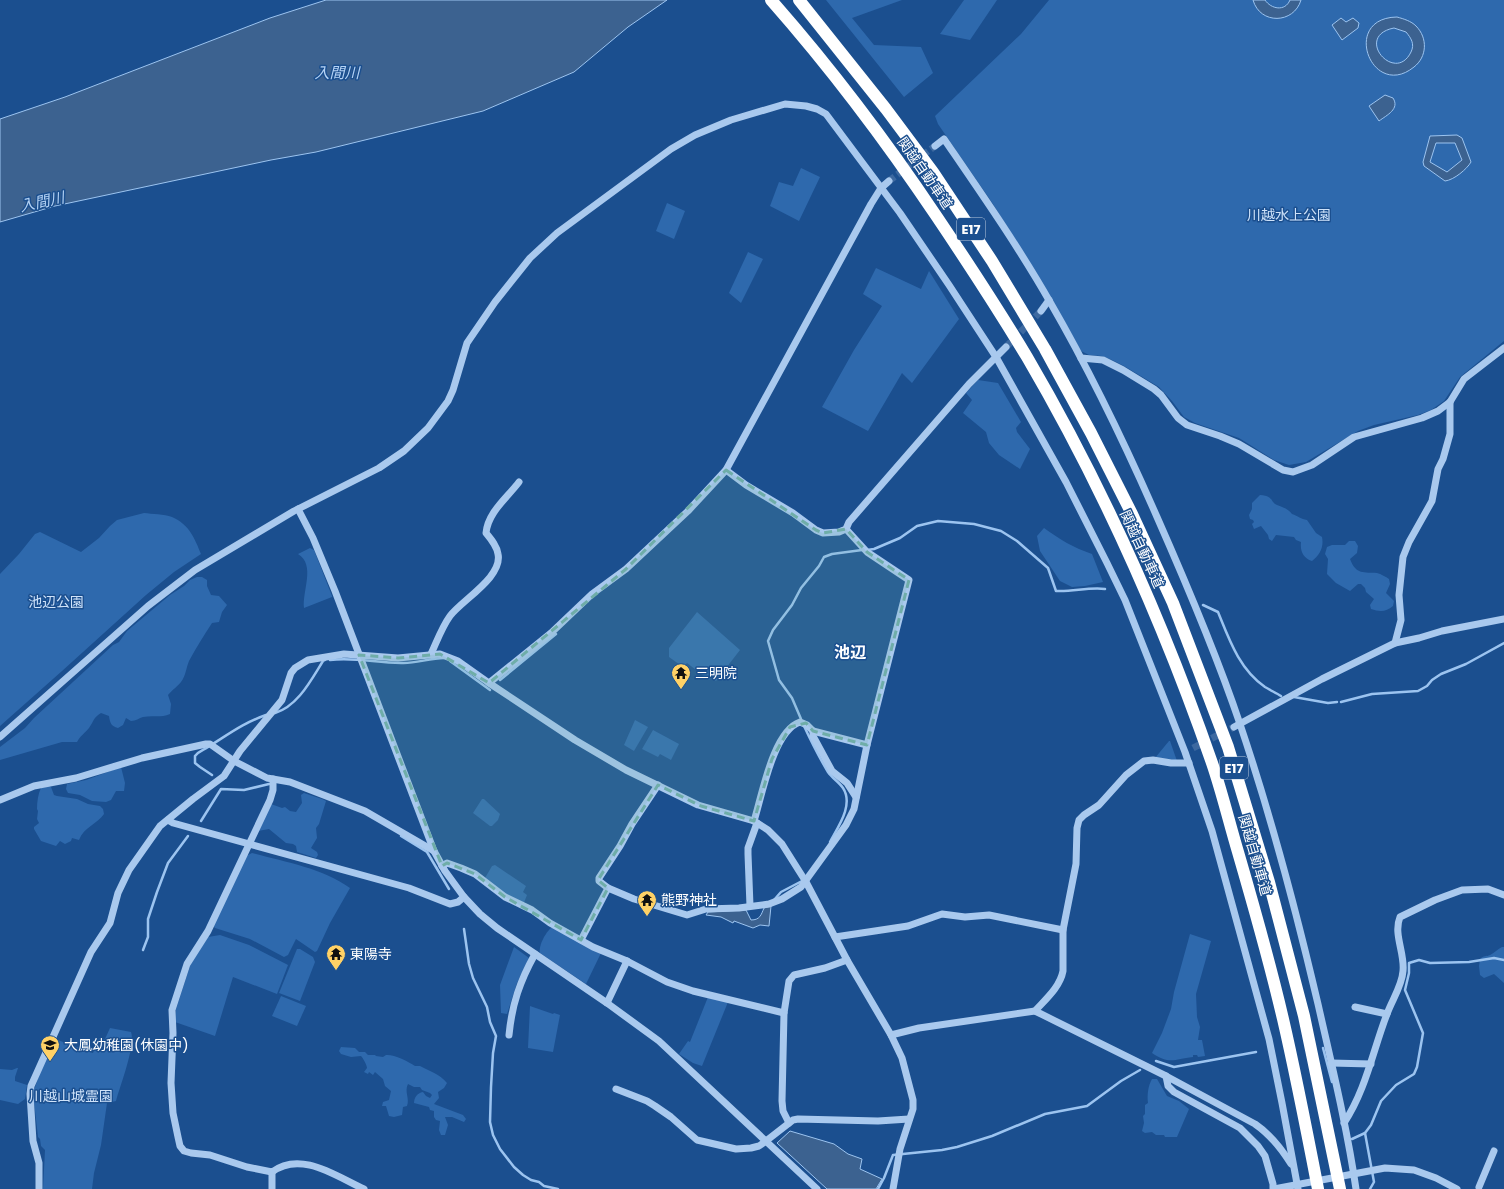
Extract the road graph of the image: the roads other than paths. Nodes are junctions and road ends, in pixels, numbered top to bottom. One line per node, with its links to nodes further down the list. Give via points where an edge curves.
1 (771, 0): 76 (highway, 関越自動車道 / E17, via 855,101 974,272 1028,359 1114,522 1154,610 1213,766 1258,921 1283,1020)
2 (800, 0): 77 (highway, 関越自動車道 / E17, via 933,172 992,261 1045,349 1091,433 1173,603 1228,747 1269,882 1304,1016)
3 (935, 146): 6 (street, via 944,139)
4 (889, 182): 5 (street)
5 (881, 188): 10 (street, via 950,285); 13 (street); 15 (street, via 826,114 817,109 785,104 731,120 694,135 557,233 530,258 473,333 467,343 448,401 418,438 379,468)
6 (1049, 300): 7 (street); 11 (street)
7 (1041, 311)
8 (1006, 347): 10 (street)
9 (1504, 348): 12 (street, via 1464,379)
10 (996, 357): 16 (street, via 968,384 849,522); 27 (street, via 1107,562 1125,600)
11 (1082, 358): 12 (street, via 1103,360 1158,392 1178,418 1187,425 1239,444 1283,470 1293,472 1312,465 1354,437 1422,418); 22 (street, via 1183,576 1221,672)
12 (1450, 402): 18 (street, via 1450,434 1438,469 1432,501 1408,542 1403,557 1399,595 1401,620)
13 (726, 470): 16 (street, via 816,530 824,533); 21 (street, via 688,511 626,569 592,594 551,633)
14 (519, 482): 19 (street, via 499,506 486,528 486,533 499,555 494,571 483,586 450,616)
15 (298, 509): 20 (street, via 319,552); 24 (street, via 216,556 180,581)
16 (846, 529): 25 (street, via 865,550 909,580)
17 (1504, 619): 18 (street)
18 (1395, 643): 22 (street, via 1322,679)
19 (431, 654): 20 (street, via 398,658); 21 (street, via 440,654 458,661)
20 (359, 655): 28 (street, via 344,654 316,658 295,668 282,700); 37 (street)
21 (489, 683): 31 (street, via 575,740 626,770)
22 (1237, 726): 57 (street, via 1266,807 1298,921)
23 (813, 732): 25 (street); 32 (street, via 812,736 827,764 847,783); 35 (street, via 807,724 800,722 785,732 772,759)
24 (0, 737)
25 (867, 746): 32 (street)
26 (1192, 748): 27 (street)
27 (1185, 752): 29 (street)
28 (234, 761): 30 (street); 33 (street, via 206,744 156,754 76,778 40,784); 34 (street, via 224,776)
29 (1189, 763): 44 (street, via 1144,761 1126,775 1099,805 1081,817 1077,828 1076,864); 66 (street, via 1212,831 1267,1032)
30 (273, 779): 36 (street, via 270,800); 37 (street, via 290,782 365,811)
31 (658, 785): 35 (street, via 701,806); 40 (street, via 599,878)
32 (856, 797): 39 (street, via 854,809 846,825)
33 (0, 800)
34 (168, 820): 36 (street); 70 (street, via 160,826 122,881 110,923 91,952 31,1086 33,1141 39,1163)
35 (755, 822): 39 (street, via 768,830 782,844); 43 (street, via 748,854)
36 (248, 845): 42 (street, via 409,888 450,904); 67 (street, via 208,931 187,964 172,1010 173,1113 180,1146 184,1151 210,1155 242,1166)
37 (434, 851): 38 (street)
38 (442, 866): 42 (street); 46 (street, via 447,863 475,874 505,897)
39 (806, 882): 43 (street, via 782,899 769,904); 45 (street)
40 (608, 888): 43 (street, via 686,915 706,909); 46 (street)
41 (1504, 895): 54 (street, via 1488,889 1462,890 1400,917 1397,928 1403,961 1402,979)
42 (464, 897): 47 (street, via 497,928)
43 (750, 906)
44 (1063, 930): 45 (street, via 989,915 965,917 942,914 908,926); 52 (street, via 1062,976)
45 (835, 937): 48 (street)
46 (581, 940): 49 (street)
47 (535, 954): 50 (street); 55 (street, via 513,1004)
48 (847, 960): 53 (street, via 794,976 789,982); 56 (street)
49 (627, 961): 50 (street); 53 (street, via 680,988)
50 (607, 1003): 64 (street, via 659,1041)
51 (1355, 1007): 54 (street)
52 (1035, 1011): 56 (street, via 919,1028); 59 (street)
53 (784, 1014): 62 (street, via 782,1101 783,1111)
54 (1387, 1014): 58 (street)
55 (509, 1035)
56 (891, 1035): 61 (street, via 902,1058 912,1095 913,1109)
57 (1331, 1063): 58 (street); 63 (street)
58 (1371, 1064): 63 (street, via 1353,1109)
59 (1166, 1076): 66 (street, via 1255,1124 1279,1144); 69 (street, via 1168,1086 1174,1092 1249,1135 1265,1156)
60 (616, 1089): 64 (street, via 655,1106 697,1140 736,1149 759,1146)
61 (909, 1119): 62 (street, via 878,1121 803,1118); 74 (street, via 900,1149)
62 (789, 1123): 64 (street)
63 (1344, 1123): 78 (street)
64 (766, 1141): 73 (street)
65 (1494, 1151): 68 (street)
66 (1294, 1167): 75 (street)
67 (272, 1172): 71 (street); 72 (street, via 292,1164 311,1166 324,1169)
68 (1479, 1187)
69 (1276, 1188): 79 (street, via 1385,1168 1414,1170)
70 (40, 1189)
71 (272, 1189)
72 (364, 1189)
73 (817, 1189)
74 (893, 1189)
75 (1298, 1189)
76 (1318, 1189)
77 (1340, 1189)
78 (1356, 1189)
79 (1457, 1189)

